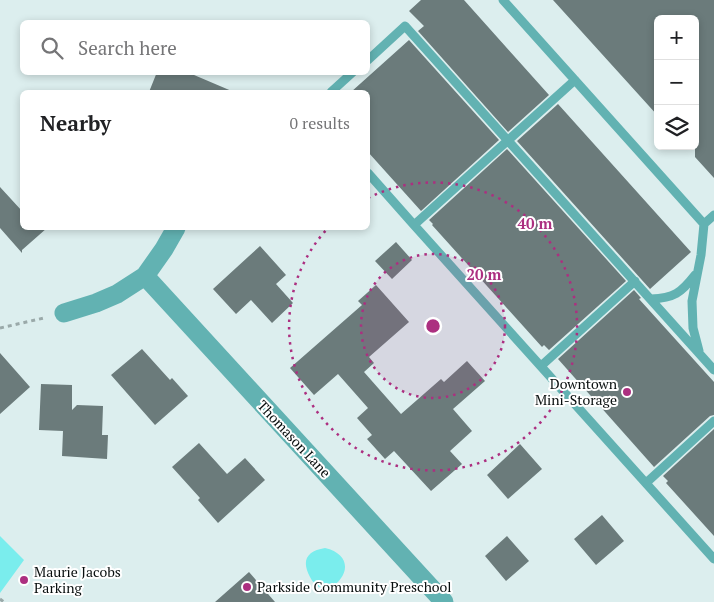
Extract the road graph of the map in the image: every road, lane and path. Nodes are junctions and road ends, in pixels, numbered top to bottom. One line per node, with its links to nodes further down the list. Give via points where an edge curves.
1 (503, 0): 4 (lane)
2 (370, 58): 6 (lane, via 405,26)
3 (350, 75): 5 (lane)
4 (575, 80): 6 (lane); 9 (lane)
5 (333, 90)
6 (509, 140): 10 (lane); 14 (lane)
7 (370, 175): 10 (lane)
8 (714, 215): 9 (lane)
9 (704, 224): 12 (lane)
10 (414, 225): 19 (lane)
11 (175, 230): 13 (street)
12 (697, 273): 15 (lane, via 686,288 667,298); 18 (lane, via 692,310)
13 (144, 276): 16 (street, via 117,294); 26 (street, Thomason Lane)
14 (635, 281): 15 (lane); 19 (lane)
15 (651, 299): 18 (lane)
16 (64, 313): 17 (path)
17 (0, 328)
18 (700, 354): 20 (lane)
19 (541, 366): 22 (lane)
20 (714, 370)
21 (714, 421): 22 (lane)
22 (646, 483): 23 (lane)
23 (714, 559)
24 (0, 599): 25 (path)
25 (4, 602)
26 (444, 602)

